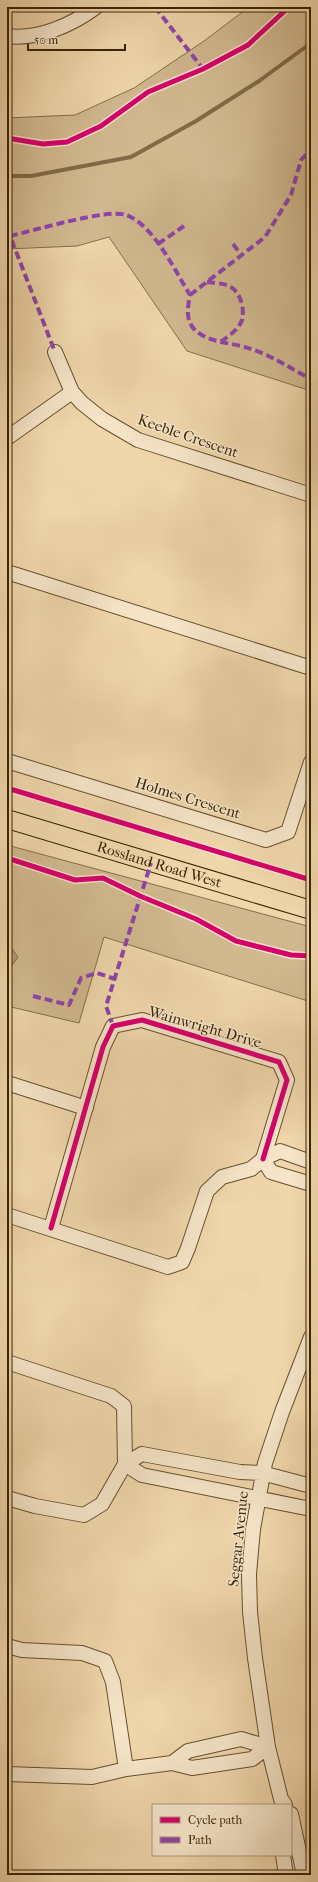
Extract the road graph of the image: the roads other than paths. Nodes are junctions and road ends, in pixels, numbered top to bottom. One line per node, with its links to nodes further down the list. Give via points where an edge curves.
1 (96, 7): 2 (street, via 56,30)
2 (7, 36)
3 (55, 352): 4 (street)
4 (72, 392): 5 (street); 6 (street, Keeble Crescent, via 102,419 138,440)
5 (7, 438)
6 (311, 495)
7 (7, 572): 8 (street)
8 (311, 668)
9 (7, 761): 10 (street, Holmes Crescent, via 266,840 288,832)
10 (311, 762)
11 (7, 819): 12 (main road, Rossland Road West)
12 (311, 910)
13 (7, 1083): 14 (street)
14 (86, 1108): 15 (street, Wainwright Drive, via 113,1026 142,1020 278,1062 287,1080); 19 (street, Wainwright Drive)
15 (264, 1159): 16 (street, via 280,1151); 17 (street, via 271,1172); 19 (street, via 251,1169 222,1177 207,1191 182,1262 168,1267)
16 (311, 1162)
17 (311, 1184)
18 (7, 1215): 19 (street)
19 (51, 1228)
20 (311, 1337): 23 (street, Seggar Avenue)
21 (7, 1362): 22 (street, via 111,1396 124,1406)
22 (125, 1464): 23 (street, via 142,1454 240,1472); 25 (street, via 142,1474); 26 (street, via 102,1504 84,1515)
23 (262, 1473): 24 (street); 25 (street, Seggar Avenue)
24 (311, 1486)
25 (260, 1497): 27 (street); 29 (street, Seggar Avenue, via 253,1529 250,1612)
26 (7, 1498)
27 (311, 1509)
28 (7, 1646): 31 (street, via 22,1650 82,1653 104,1661 113,1682)
29 (268, 1746): 30 (street, via 252,1759 240,1762 192,1768); 30 (street, via 241,1739 188,1751); 33 (street, Seggar Avenue)
30 (172, 1763): 31 (street)
31 (126, 1769): 32 (street, via 92,1777)
32 (7, 1774)
33 (282, 1803)
34 (292, 1819): 37 (street)
35 (283, 1856): 36 (street)
36 (286, 1875)
37 (304, 1875)

